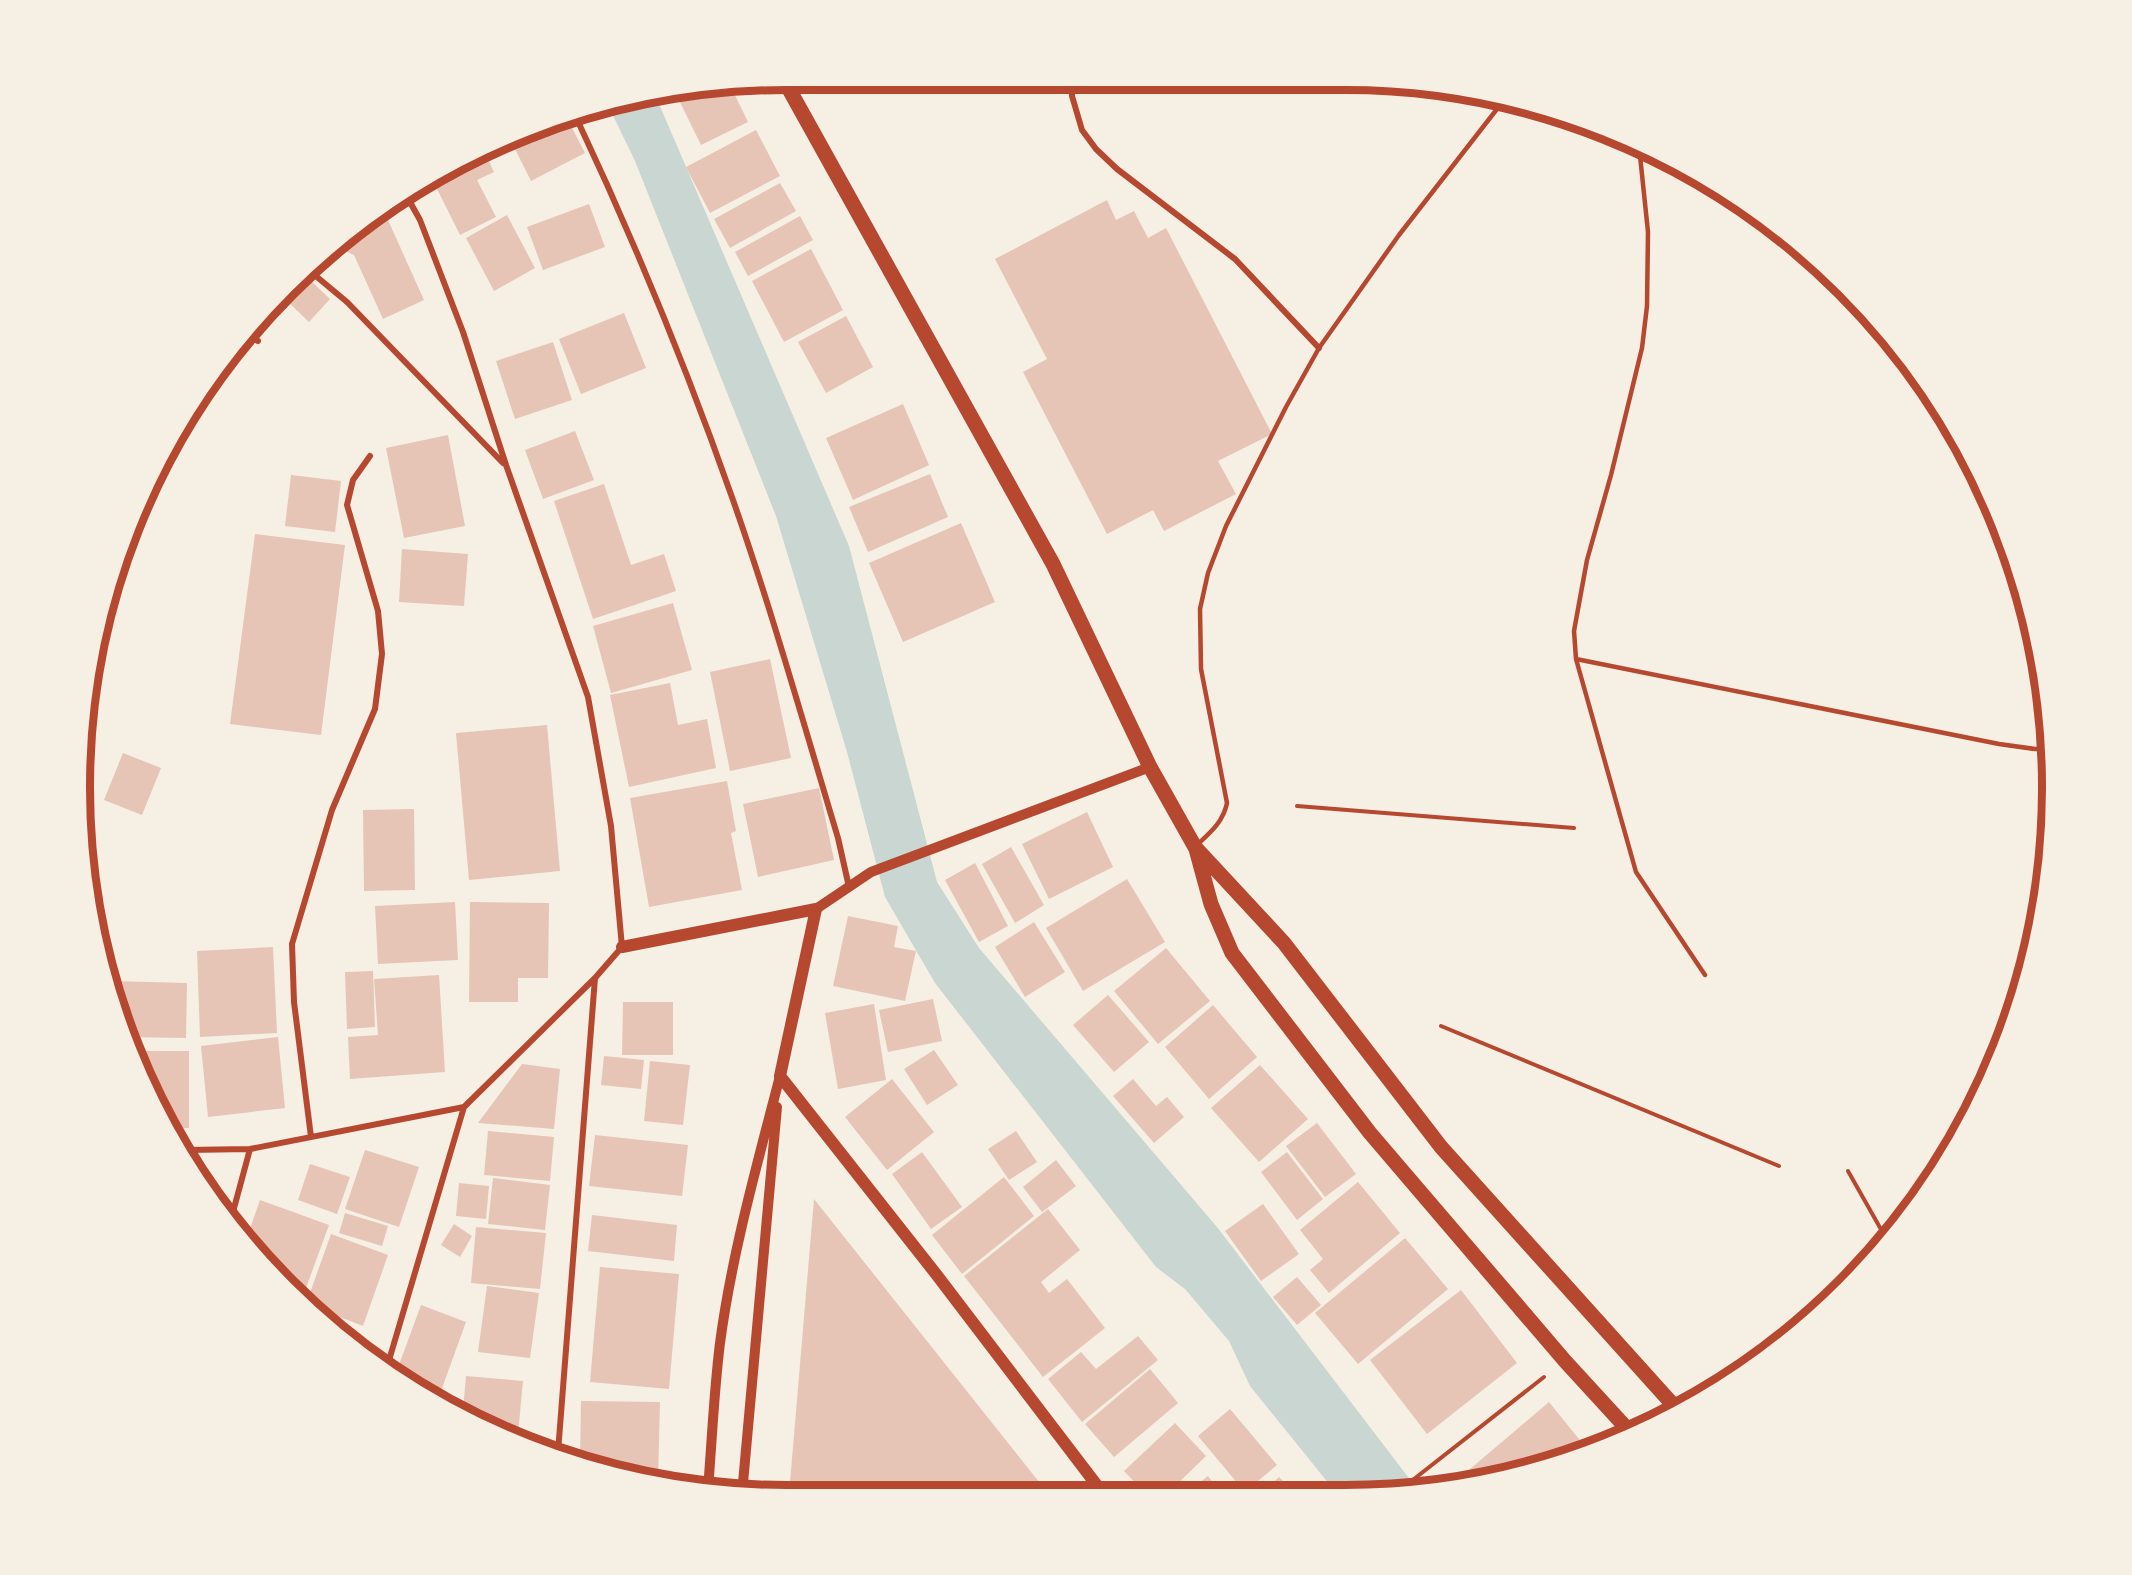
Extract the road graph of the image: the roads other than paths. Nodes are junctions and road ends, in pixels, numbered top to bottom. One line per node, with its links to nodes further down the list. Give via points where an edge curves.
1 (790, 90): 15 (main road, via 1053,564)
2 (1072, 90): 10 (street, via 1082,130 1096,149 1235,260)
3 (1498, 107): 10 (lane, via 1399,235)
4 (578, 122): 17 (street, via 678,351 734,501 838,838)
5 (1640, 156): 13 (lane, via 1648,232 1642,348 1587,560 1574,631)
6 (410, 202): 12 (street, via 463,332)
7 (315, 275): 12 (street, via 347,302)
8 (254, 339): 9 (street)
9 (258, 341)
10 (1319, 348): 16 (lane, via 1226,526 1208,573 1200,609 1201,669 1227,803 1219,824)
11 (370, 456): 24 (street, via 353,480 347,505 378,611 382,654 375,709 332,810 292,944 294,1002)
12 (506, 465): 19 (street, via 588,697 610,826)
13 (1576, 659): 14 (lane, via 1999,744); 20 (lane, via 1636,872)
14 (2041, 749)
15 (1150, 767): 16 (main road); 17 (street, via 871,872)
16 (1195, 847): 29 (main road, via 1284,943 1442,1147); 30 (main road, via 1211,904 1232,953 1371,1133)
17 (849, 887): 18 (street)
18 (816, 909): 19 (main road); 22 (main road)
19 (622, 947): 21 (street)
20 (1705, 975)
21 (595, 978): 23 (street); 31 (street)
22 (780, 1077): 32 (street, via 730,1280 720,1344); 33 (street); 34 (main road)
23 (464, 1107): 24 (street); 28 (street)
24 (311, 1137): 25 (street)
25 (250, 1149): 26 (street); 27 (street)
26 (192, 1150)
27 (233, 1211)
28 (389, 1359)
29 (1672, 1403)
30 (1624, 1426)
31 (558, 1446)
32 (709, 1480)
33 (743, 1484)
34 (1097, 1485)

